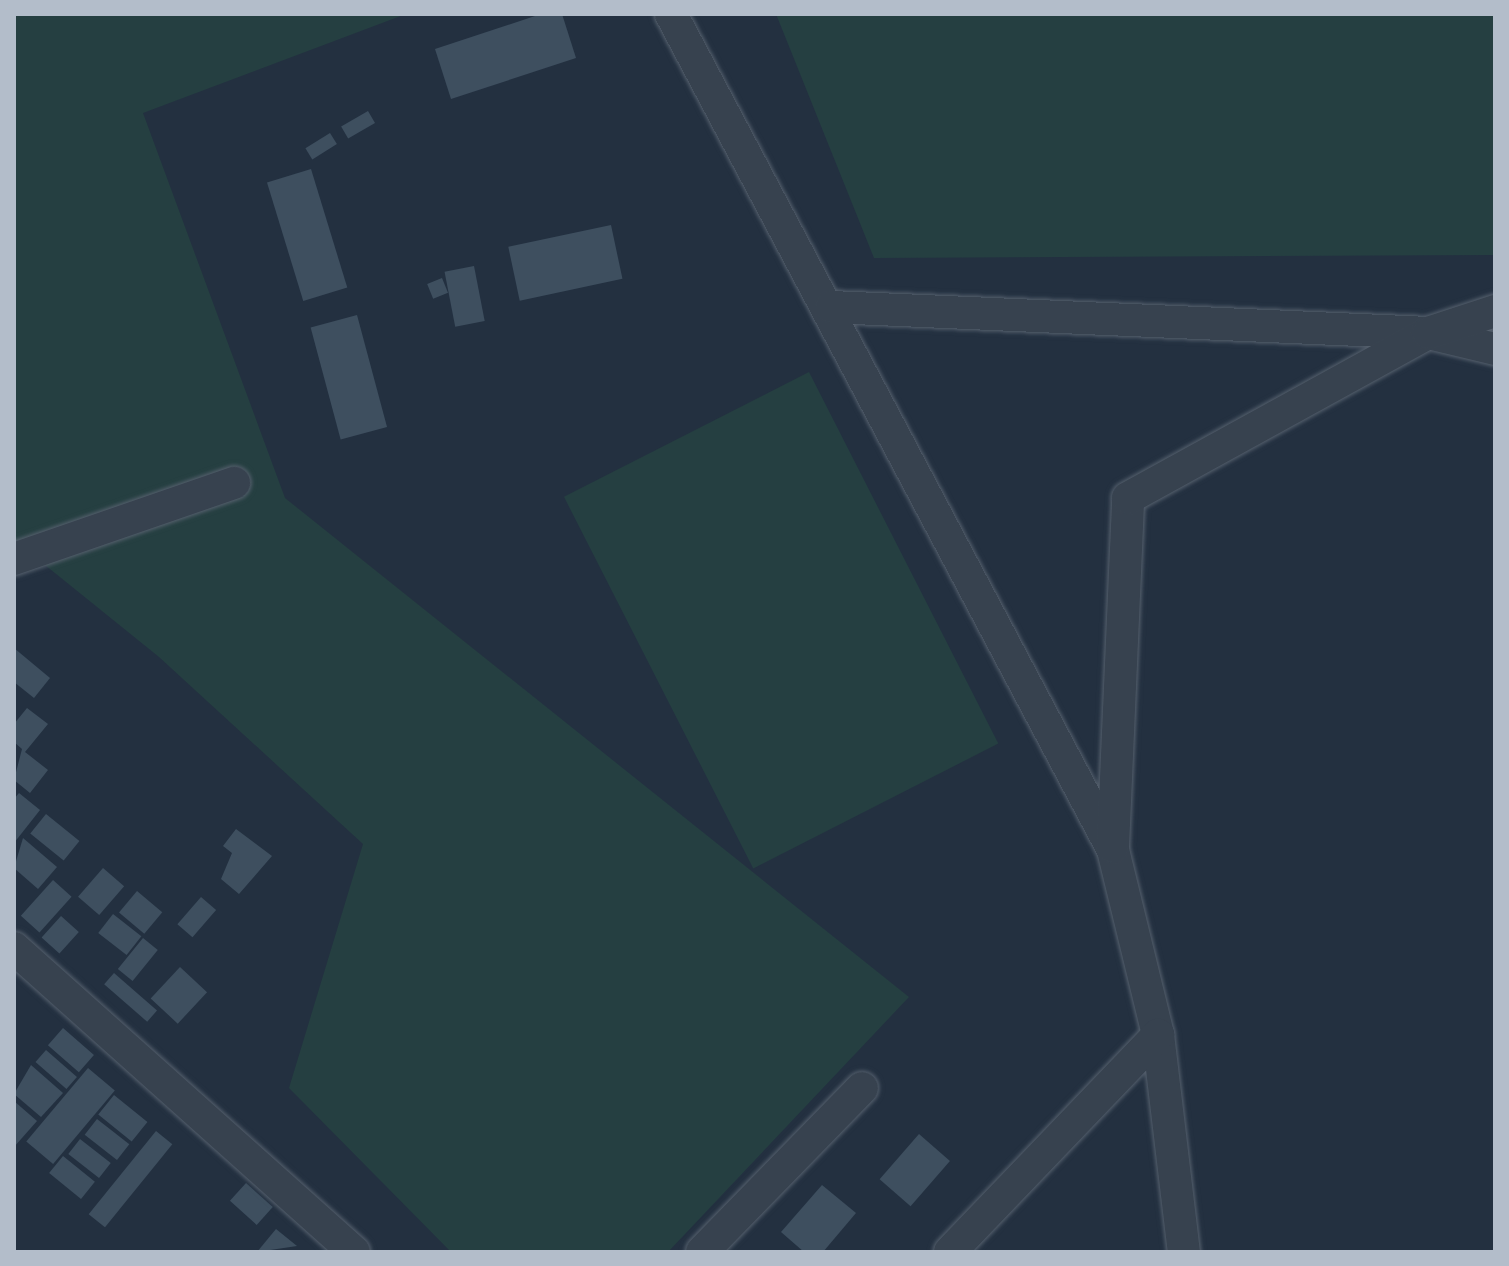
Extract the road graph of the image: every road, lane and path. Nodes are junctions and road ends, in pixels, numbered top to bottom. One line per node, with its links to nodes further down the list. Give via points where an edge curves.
1 (671, 14): 2 (street)
2 (831, 307): 4 (street); 8 (street)
3 (1495, 311): 4 (street)
4 (1428, 333): 5 (street); 8 (street, via 1128,498)
5 (1495, 349)
6 (234, 483): 7 (street)
7 (14, 559)
8 (1113, 850): 10 (street)
9 (14, 948): 12 (street)
10 (1158, 1035): 14 (street); 15 (street)
11 (862, 1088): 13 (street)
12 (354, 1252)
13 (702, 1252)
14 (950, 1252)
15 (1184, 1252)

